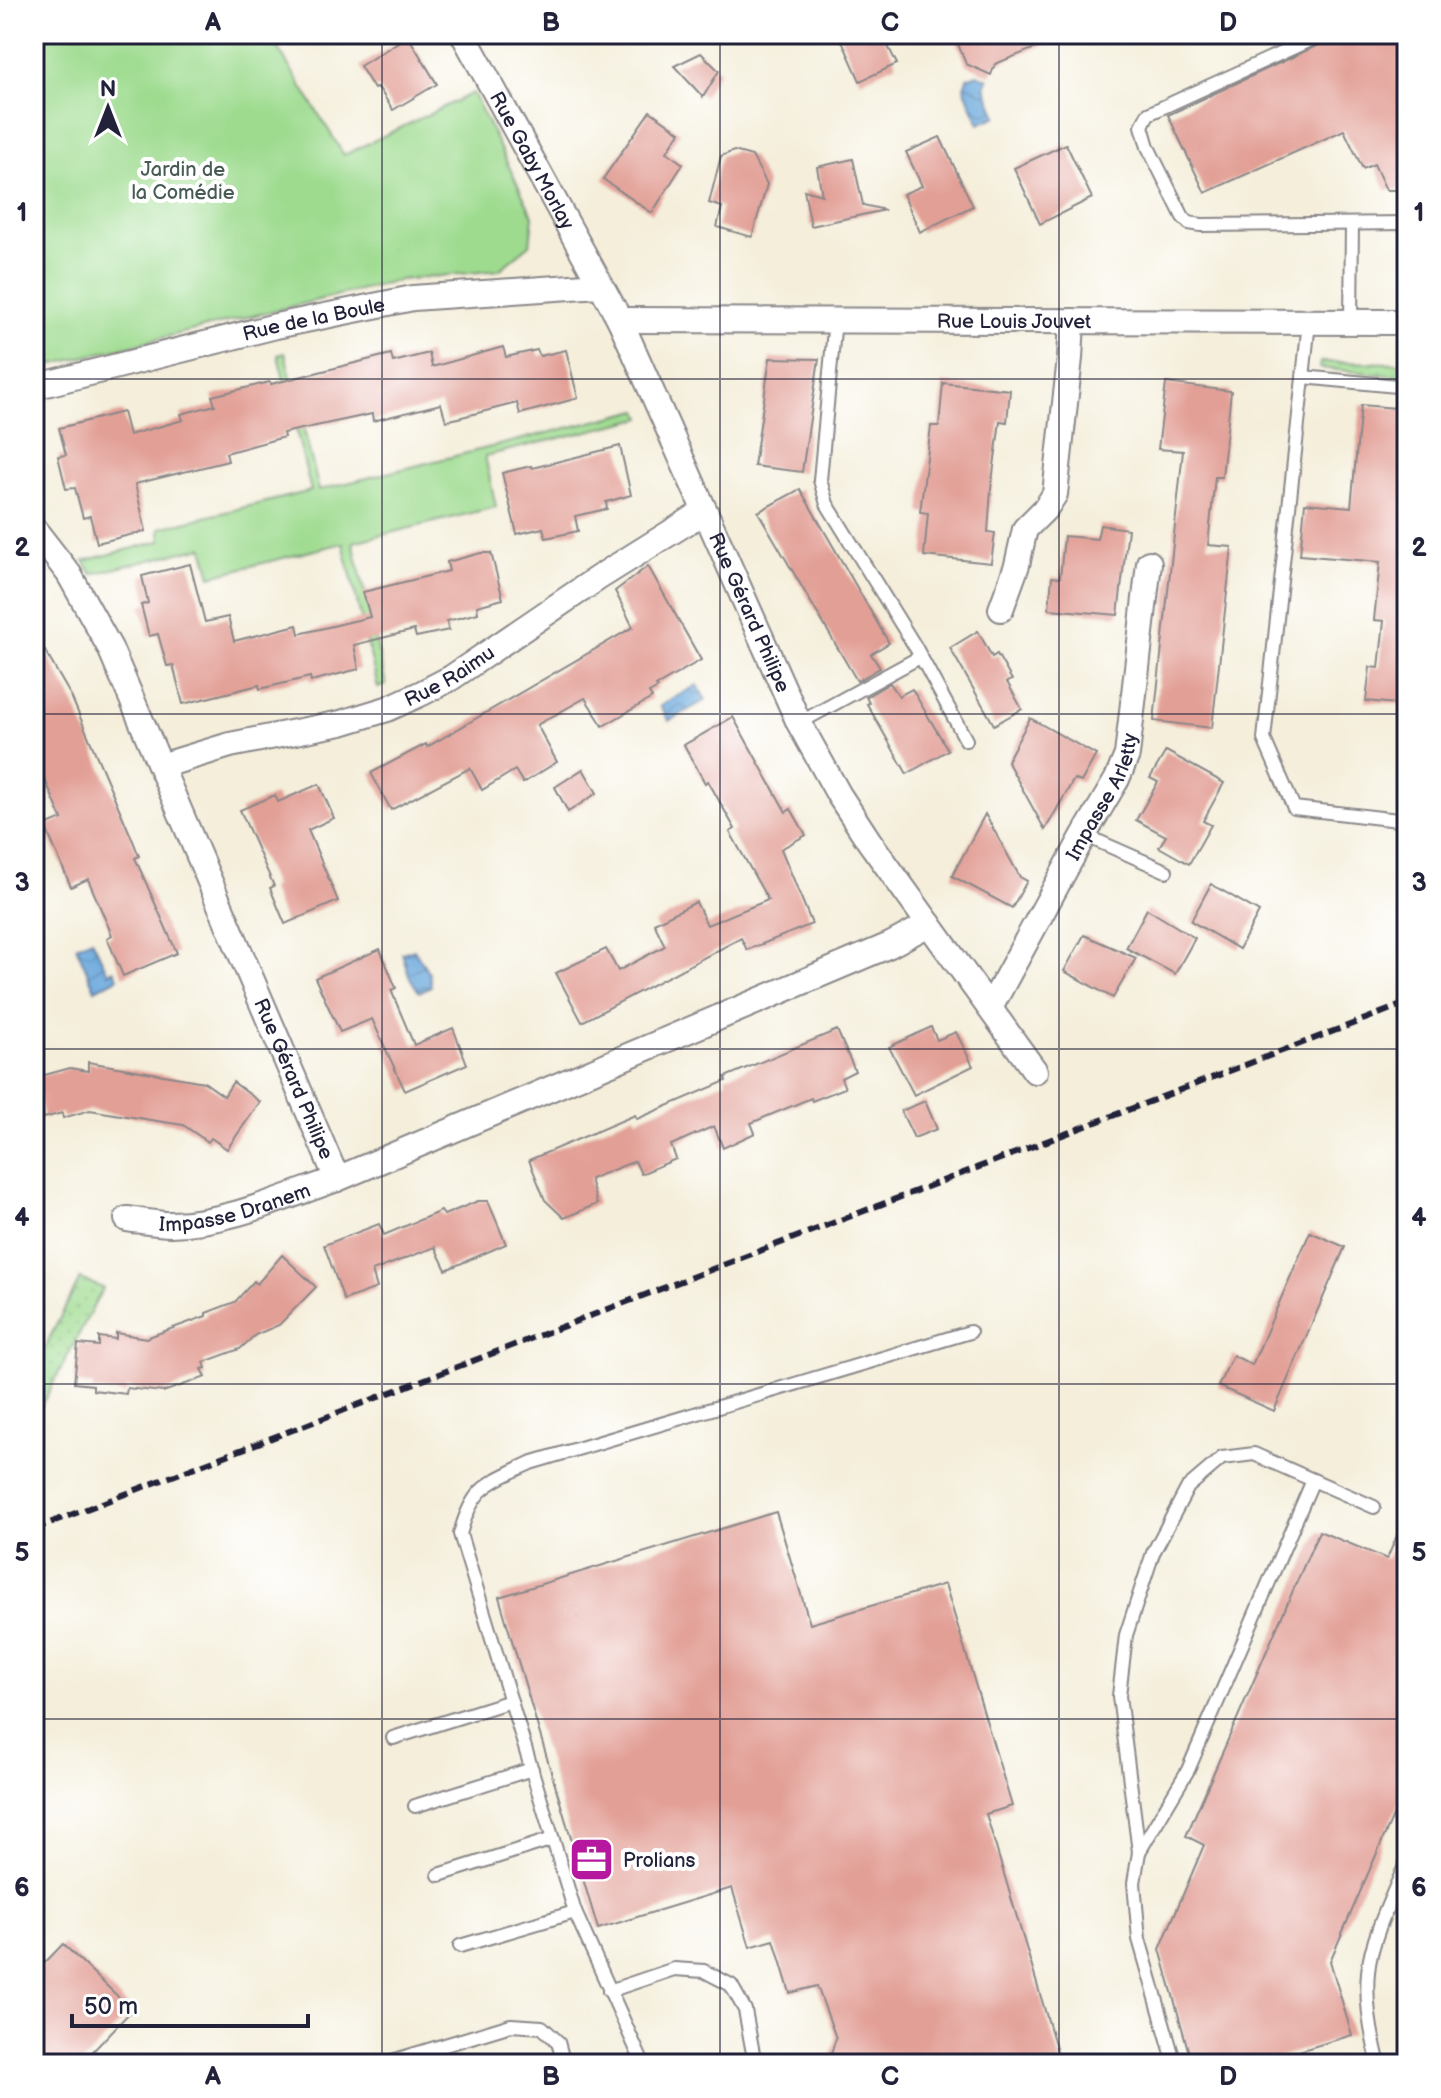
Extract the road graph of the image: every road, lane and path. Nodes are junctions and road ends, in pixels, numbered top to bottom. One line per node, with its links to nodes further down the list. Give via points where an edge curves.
1 (463, 34): 5 (street, Rue Gaby Morlay)
2 (1323, 34): 4 (lane, via 1148,114 1142,126 1189,223)
3 (1407, 223): 4 (lane)
4 (1352, 224): 10 (lane)
5 (600, 285): 7 (street, Rue Gérard Philipe); 13 (street, Rue de la Boule, via 413,298 276,326)
6 (835, 319): 7 (street, Rue Louis Jouvet); 8 (street, Rue Louis Jouvet); 19 (lane, via 820,480 827,504)
7 (620, 320): 15 (street, Rue Gérard Philipe)
8 (1072, 321): 9 (street, Rue Louis Jouvet); 18 (street, via 1055,494 1025,529)
9 (1309, 322): 10 (street, Rue Louis Jouvet); 12 (lane)
10 (1351, 322): 11 (street, Rue Louis Jouvet)
11 (1407, 322)
12 (1303, 377): 14 (lane); 23 (lane, via 1264,739 1294,808)
13 (34, 387)
14 (1407, 387)
15 (705, 511): 20 (street, Rue Gérard Philipe); 22 (street, Rue Raimu, via 422,693 341,723 230,745)
16 (34, 529): 22 (street, Rue Gérard Philipe, via 69,574 110,648)
17 (1149, 563): 24 (street, Impasse Arletty, via 1127,755)
18 (1001, 609)
19 (920, 657): 20 (lane); 21 (lane)
20 (799, 723): 26 (street, Rue Gérard Philipe, via 839,795)
21 (966, 740)
22 (161, 766): 29 (street, Rue Gérard Philipe)
23 (1407, 821)
24 (1084, 835): 25 (lane); 27 (street, Impasse Arletty)
25 (1166, 871)
26 (929, 924): 27 (street, Rue Gérard Philipe); 29 (street, Rue Gérard Philipe, via 876,952)
27 (990, 1008): 28 (street, Rue Gérard Philipe)
28 (1035, 1071)
29 (337, 1179): 30 (street, Impasse Dranem, via 204,1221)
30 (127, 1219)
31 (970, 1332): 34 (lane, via 530,1463 488,1484 468,1506 460,1534)
32 (1313, 1480): 33 (lane); 39 (lane, via 1188,1770); 39 (lane, via 1254,1454 1222,1458 1188,1487 1153,1553 1126,1635 1119,1696)
33 (1374, 1507)
34 (511, 1701): 35 (lane); 36 (lane)
35 (393, 1738)
36 (532, 1769): 37 (lane); 38 (lane)
37 (415, 1806)
38 (553, 1839): 41 (lane); 42 (lane)
39 (1139, 1852): 49 (lane, via 1134,1883 1139,1939)
40 (1407, 1861): 50 (lane, via 1368,1970 1370,2028)
41 (439, 1875)
42 (575, 1912): 43 (lane); 44 (lane)
43 (460, 1946)
44 (609, 1991): 47 (lane); 48 (lane, via 674,1969 704,1971 731,1985 745,2010)
45 (382, 2064): 46 (lane, via 511,2025 542,2027 558,2042)
46 (564, 2064)
47 (643, 2064)
48 (755, 2064)
49 (1175, 2064)
50 (1379, 2064)

